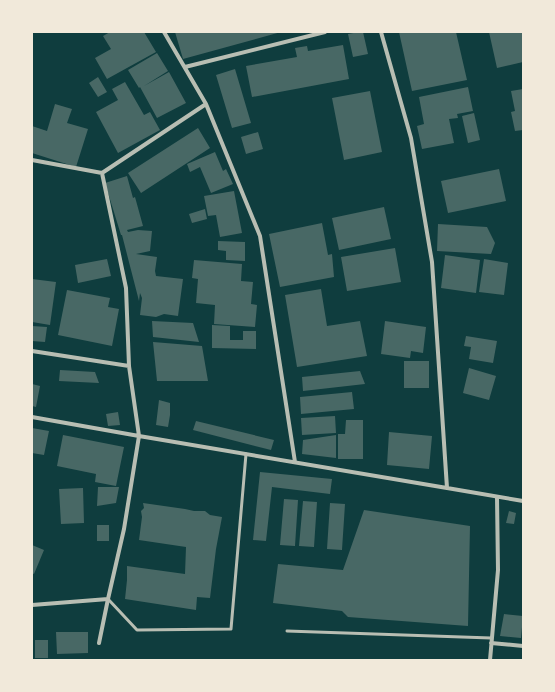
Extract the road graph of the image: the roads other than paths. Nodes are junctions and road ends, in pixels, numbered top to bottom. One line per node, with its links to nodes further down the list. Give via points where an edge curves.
1 (164, 32): 4 (street)
2 (325, 32): 4 (street)
3 (381, 32): 14 (street, via 411,138 432,262)
4 (185, 67): 5 (street)
5 (206, 104): 7 (street); 13 (street, via 260,236)
6 (32, 160): 7 (street)
7 (102, 173): 9 (street, via 126,288)
8 (32, 351): 9 (street)
9 (129, 366): 11 (street)
10 (32, 417): 11 (street)
11 (139, 436): 12 (street); 17 (street, via 124,529)
12 (246, 454): 13 (street); 17 (lane, via 231,630 137,630)
13 (295, 462): 14 (street)
14 (447, 488): 15 (street)
15 (497, 497): 16 (street); 20 (street, via 498,570)
16 (523, 501)
17 (108, 599): 18 (street); 21 (street)
18 (32, 606)
19 (287, 631): 20 (lane)
20 (491, 641): 22 (street); 23 (street)
21 (99, 643)
22 (523, 646)
23 (490, 660)

